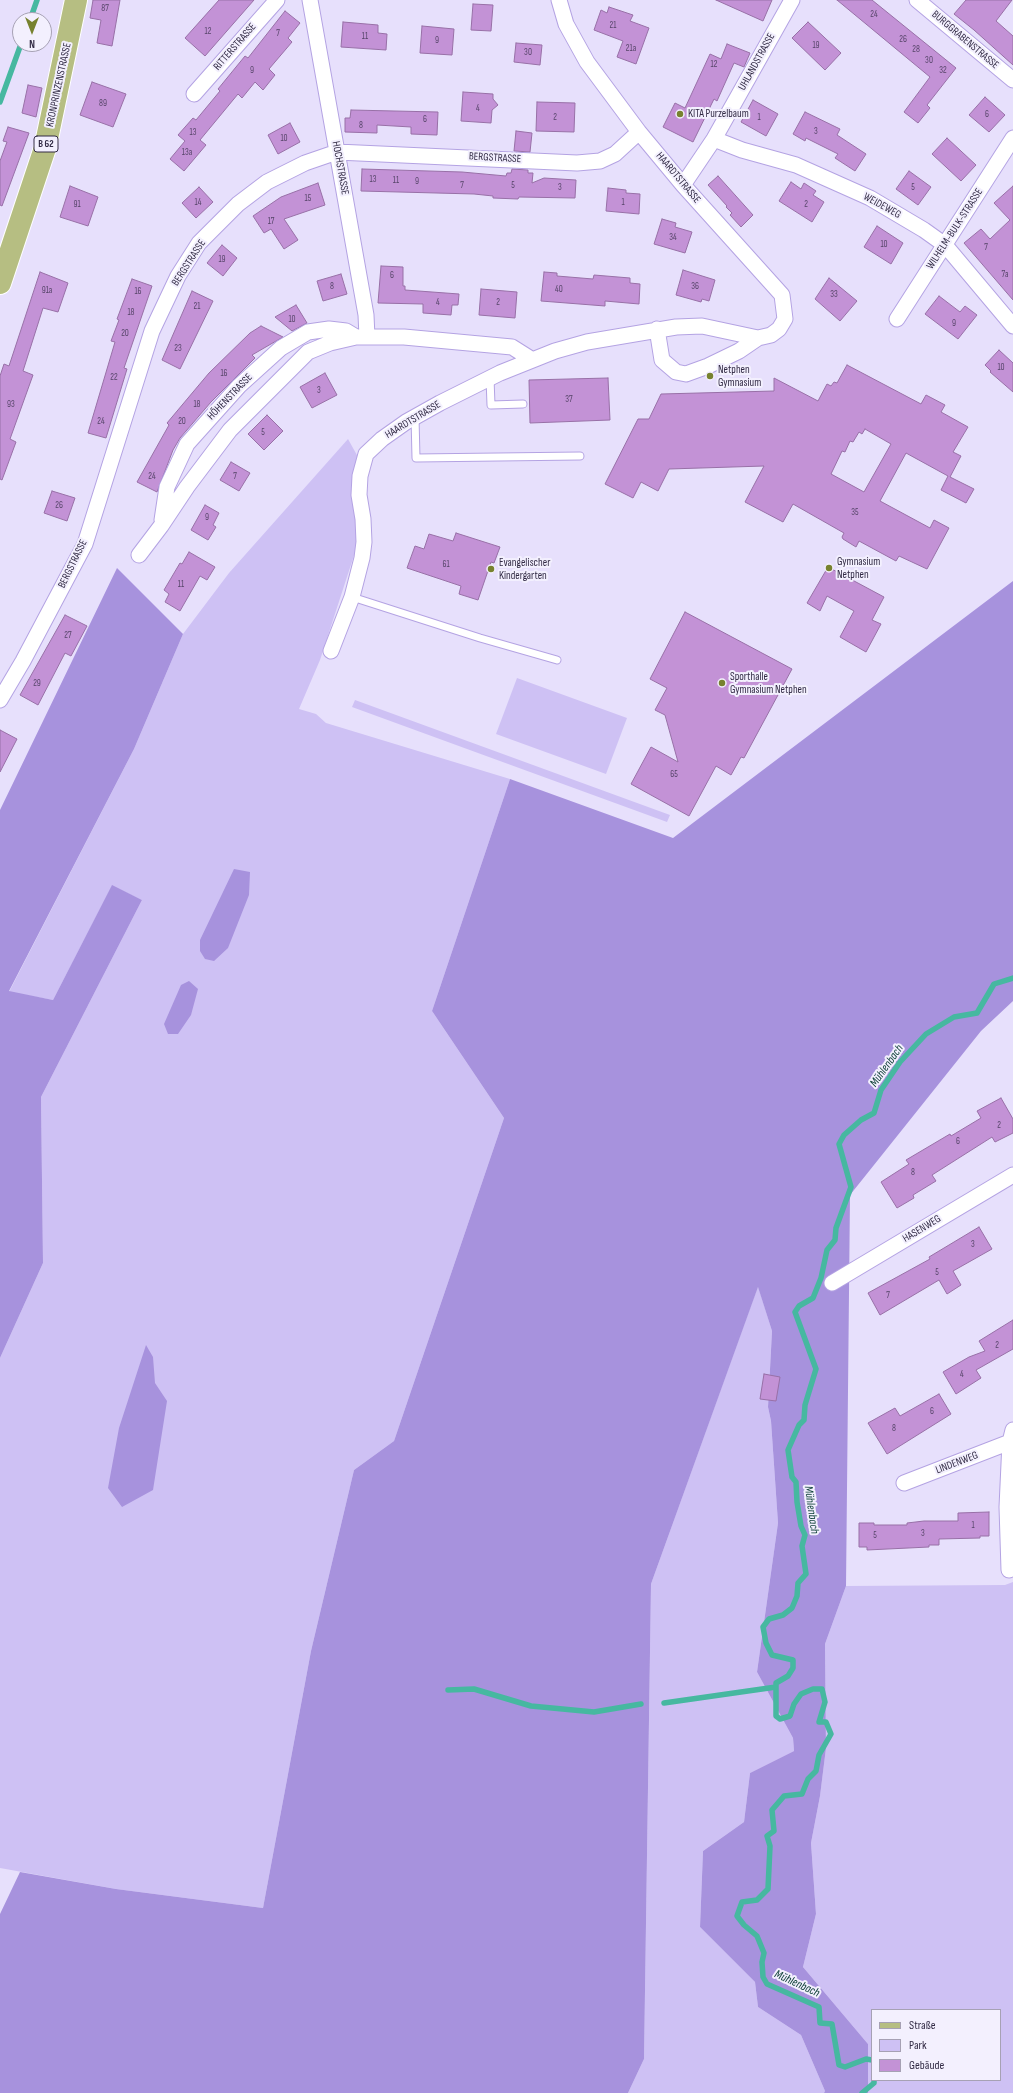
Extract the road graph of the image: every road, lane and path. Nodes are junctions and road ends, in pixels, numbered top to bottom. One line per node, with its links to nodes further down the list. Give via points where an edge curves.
1 (76, 0): 15 (main road, KRONPRINZENSTRASSE / B 62, via 45,148)
2 (277, 0): 8 (street, RITTERSTRASSE)
3 (310, 0): 12 (street, HOCHSTRASSE)
4 (559, 0): 9 (street, HAARDTSTRASSE, via 566,24 587,62)
5 (792, 0): 11 (street, UHLANDSTRASSE)
6 (917, 0): 7 (street, BURGGRABENSTRASSE)
7 (1013, 80)
8 (194, 94)
9 (639, 132): 12 (street, BERGSTRASSE, via 615,154 600,161 577,163); 13 (street, HAARDTSTRASSE)
10 (1013, 138): 14 (street, WILHELM-BULK-STRASSE)
11 (714, 140): 13 (street, UHLANDSTRASSE); 14 (street, WEIDEWEG, via 796,165 848,188 890,210)
12 (338, 152): 19 (street, HOCHSTRASSE, via 366,315); 31 (street, BERGSTRASSE, via 267,182 238,204 199,243 178,276 152,331 85,544)
13 (683, 184): 20 (street, HAARDTSTRASSE, via 782,295 785,319 772,335)
14 (945, 245): 16 (street, WILHELM-BULK-STRASSE); 17 (street, WEIDEWEG)
15 (0, 283)
16 (897, 319)
17 (1013, 326)
18 (657, 329): 20 (street, HAARDTSTRASSE, via 702,326); 20 (street, HAARDTSTRASSE, via 662,360 676,372 686,374 739,351); 21 (street, HAARDTSTRASSE, via 587,342)
19 (361, 337): 21 (street, HÖHENSTRASSE, via 404,337 512,347); 26 (street, HÖHENSTRASSE, via 330,343 308,352 230,430 186,487); 26 (street, HÖHENSTRASSE, via 346,331 329,329 308,332 281,348 239,386 186,444 167,487)
20 (758, 338)
21 (531, 359): 22 (street, HAARDTSTRASSE)
22 (490, 378): 23 (lane, via 491,405); 24 (street, HAARDTSTRASSE)
23 (523, 404)
24 (415, 417): 25 (lane, via 416,458); 28 (street, HAARDTSTRASSE, via 382,439 366,454 360,476 359,495 364,542)
25 (580, 456)
26 (161, 526): 27 (street, HÖHENSTRASSE)
27 (139, 555)
28 (352, 597): 29 (street, HAARDTSTRASSE); 30 (lane)
29 (331, 651)
30 (557, 660)
31 (0, 700)
32 (1013, 1175): 33 (street, HASENWEG)
33 (832, 1283)
34 (1011, 1436): 35 (street, LINDENWEG); 36 (street, via 1007,1507 1009,1570)
35 (904, 1483)
36 (1013, 1568)

